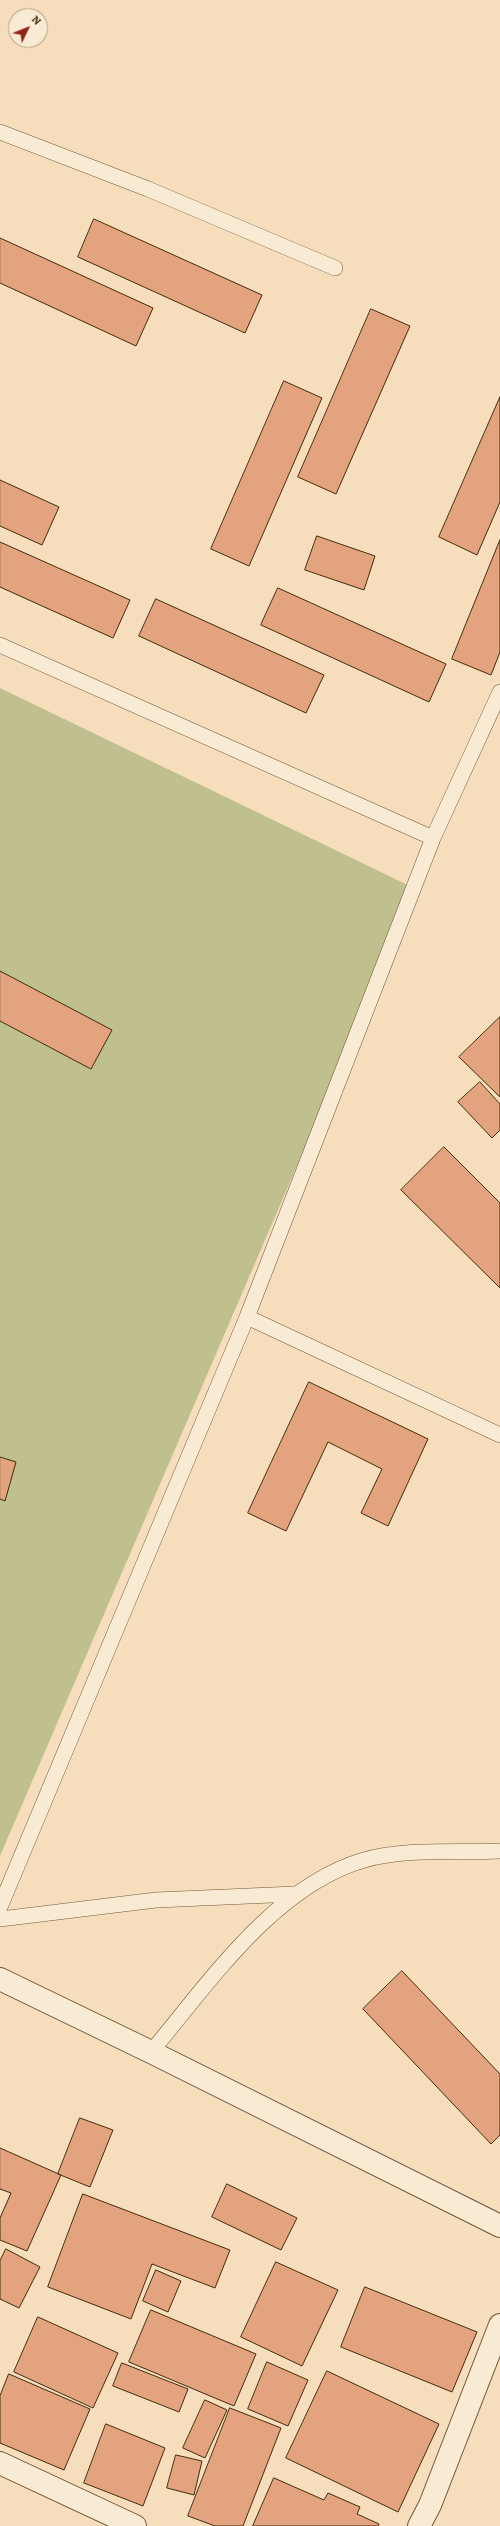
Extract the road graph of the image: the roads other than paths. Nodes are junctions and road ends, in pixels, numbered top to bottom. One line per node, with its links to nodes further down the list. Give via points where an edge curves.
1 (0, 132): 2 (lane, via 148,189)
2 (335, 268)
3 (0, 645): 5 (lane)
4 (500, 692): 5 (lane)
5 (434, 838): 6 (lane)
6 (248, 1317): 7 (lane); 10 (lane)
7 (500, 1435)
8 (500, 1851): 9 (lane, via 398,1855 366,1860 339,1868)
9 (295, 1894): 11 (lane, via 156,1900); 13 (lane, via 233,1954)
10 (0, 1907)
11 (0, 1919)
12 (0, 1979): 13 (street)
13 (151, 2052): 14 (street)
14 (500, 2226)
15 (500, 2325): 18 (street, via 430,2505)
16 (0, 2463): 17 (street)
17 (135, 2526)
18 (419, 2526)

